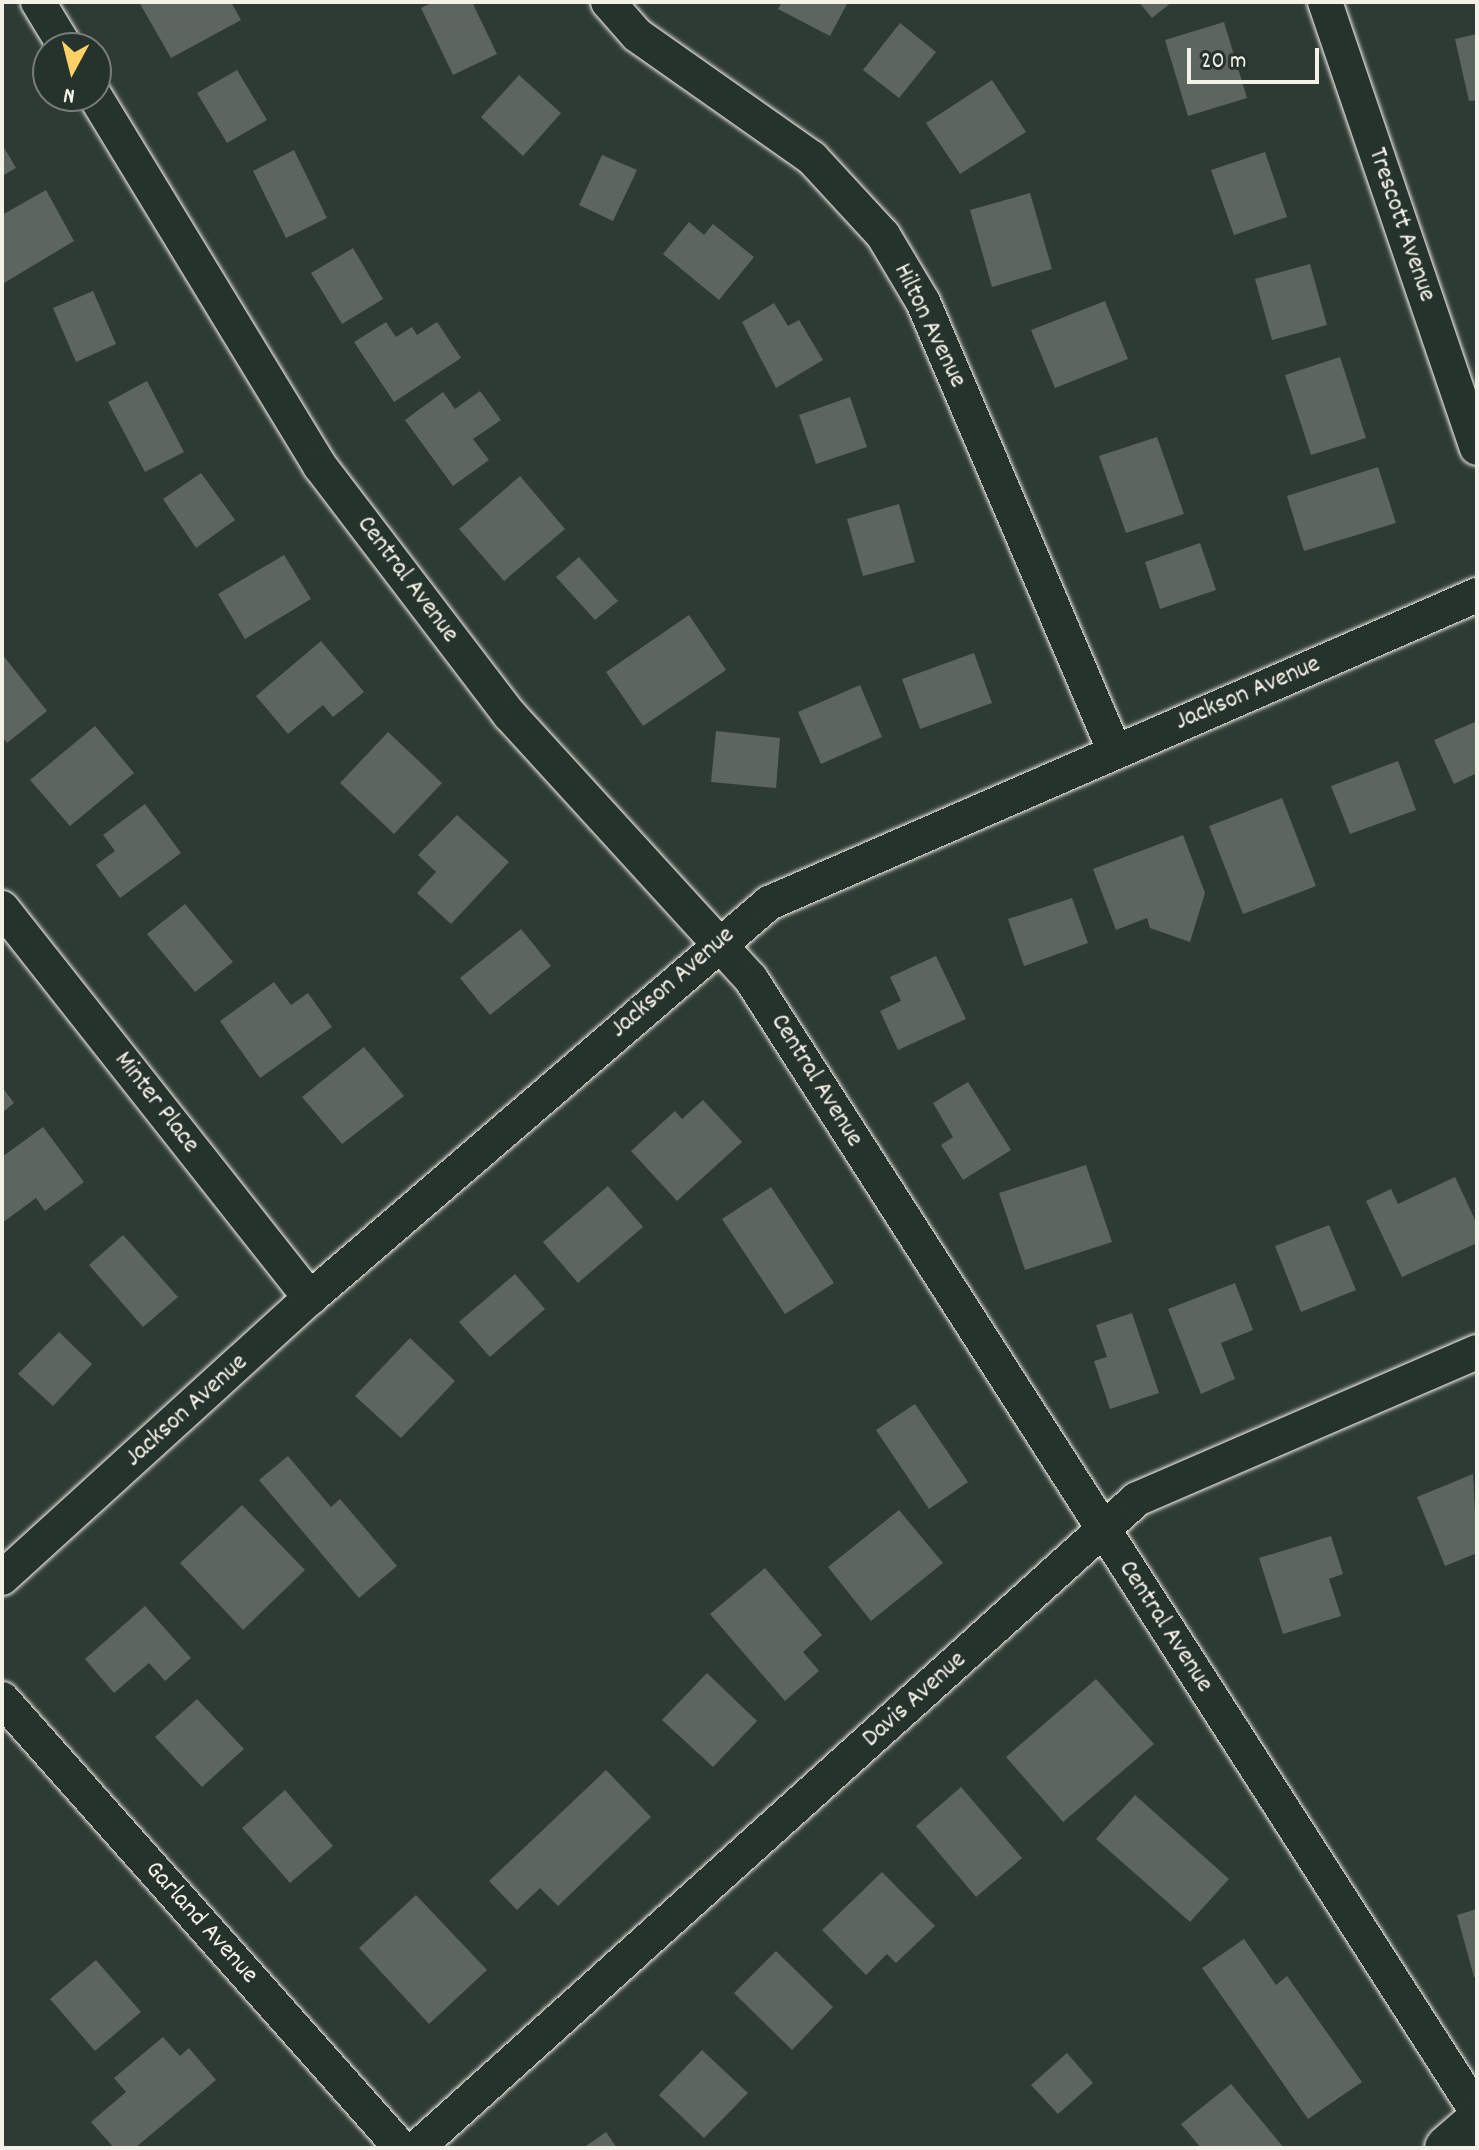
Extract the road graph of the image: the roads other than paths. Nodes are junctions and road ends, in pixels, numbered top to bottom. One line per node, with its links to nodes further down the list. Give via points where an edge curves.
1 (38, 2): 4 (street)
2 (608, 2): 8 (street, Hilton Avenue, via 637,35 812,158 883,235 923,302)
3 (1325, 2): 6 (street, Trescott Avenue)
4 (56, 32)
5 (105, 112): 10 (street, Central Avenue, via 320,466 510,715)
6 (1477, 448)
7 (1477, 595): 8 (street, Jackson Avenue)
8 (1115, 752): 10 (street, Jackson Avenue, via 769,903)
9 (2, 908): 11 (street, Minter Place)
10 (716, 944): 11 (street, Jackson Avenue); 13 (street, Central Avenue, via 751,979)
11 (310, 1298): 14 (street, Jackson Avenue)
12 (1477, 1352): 13 (street, Davis Avenue, via 1137,1499)
13 (1103, 1531): 16 (street, Central Avenue); 19 (street, Davis Avenue)
14 (2, 1578)
15 (2, 1699): 18 (street, Garland Avenue)
16 (1477, 2112)
17 (1477, 2122): 20 (main road)
18 (401, 2148)
19 (417, 2148)
20 (1447, 2148)

